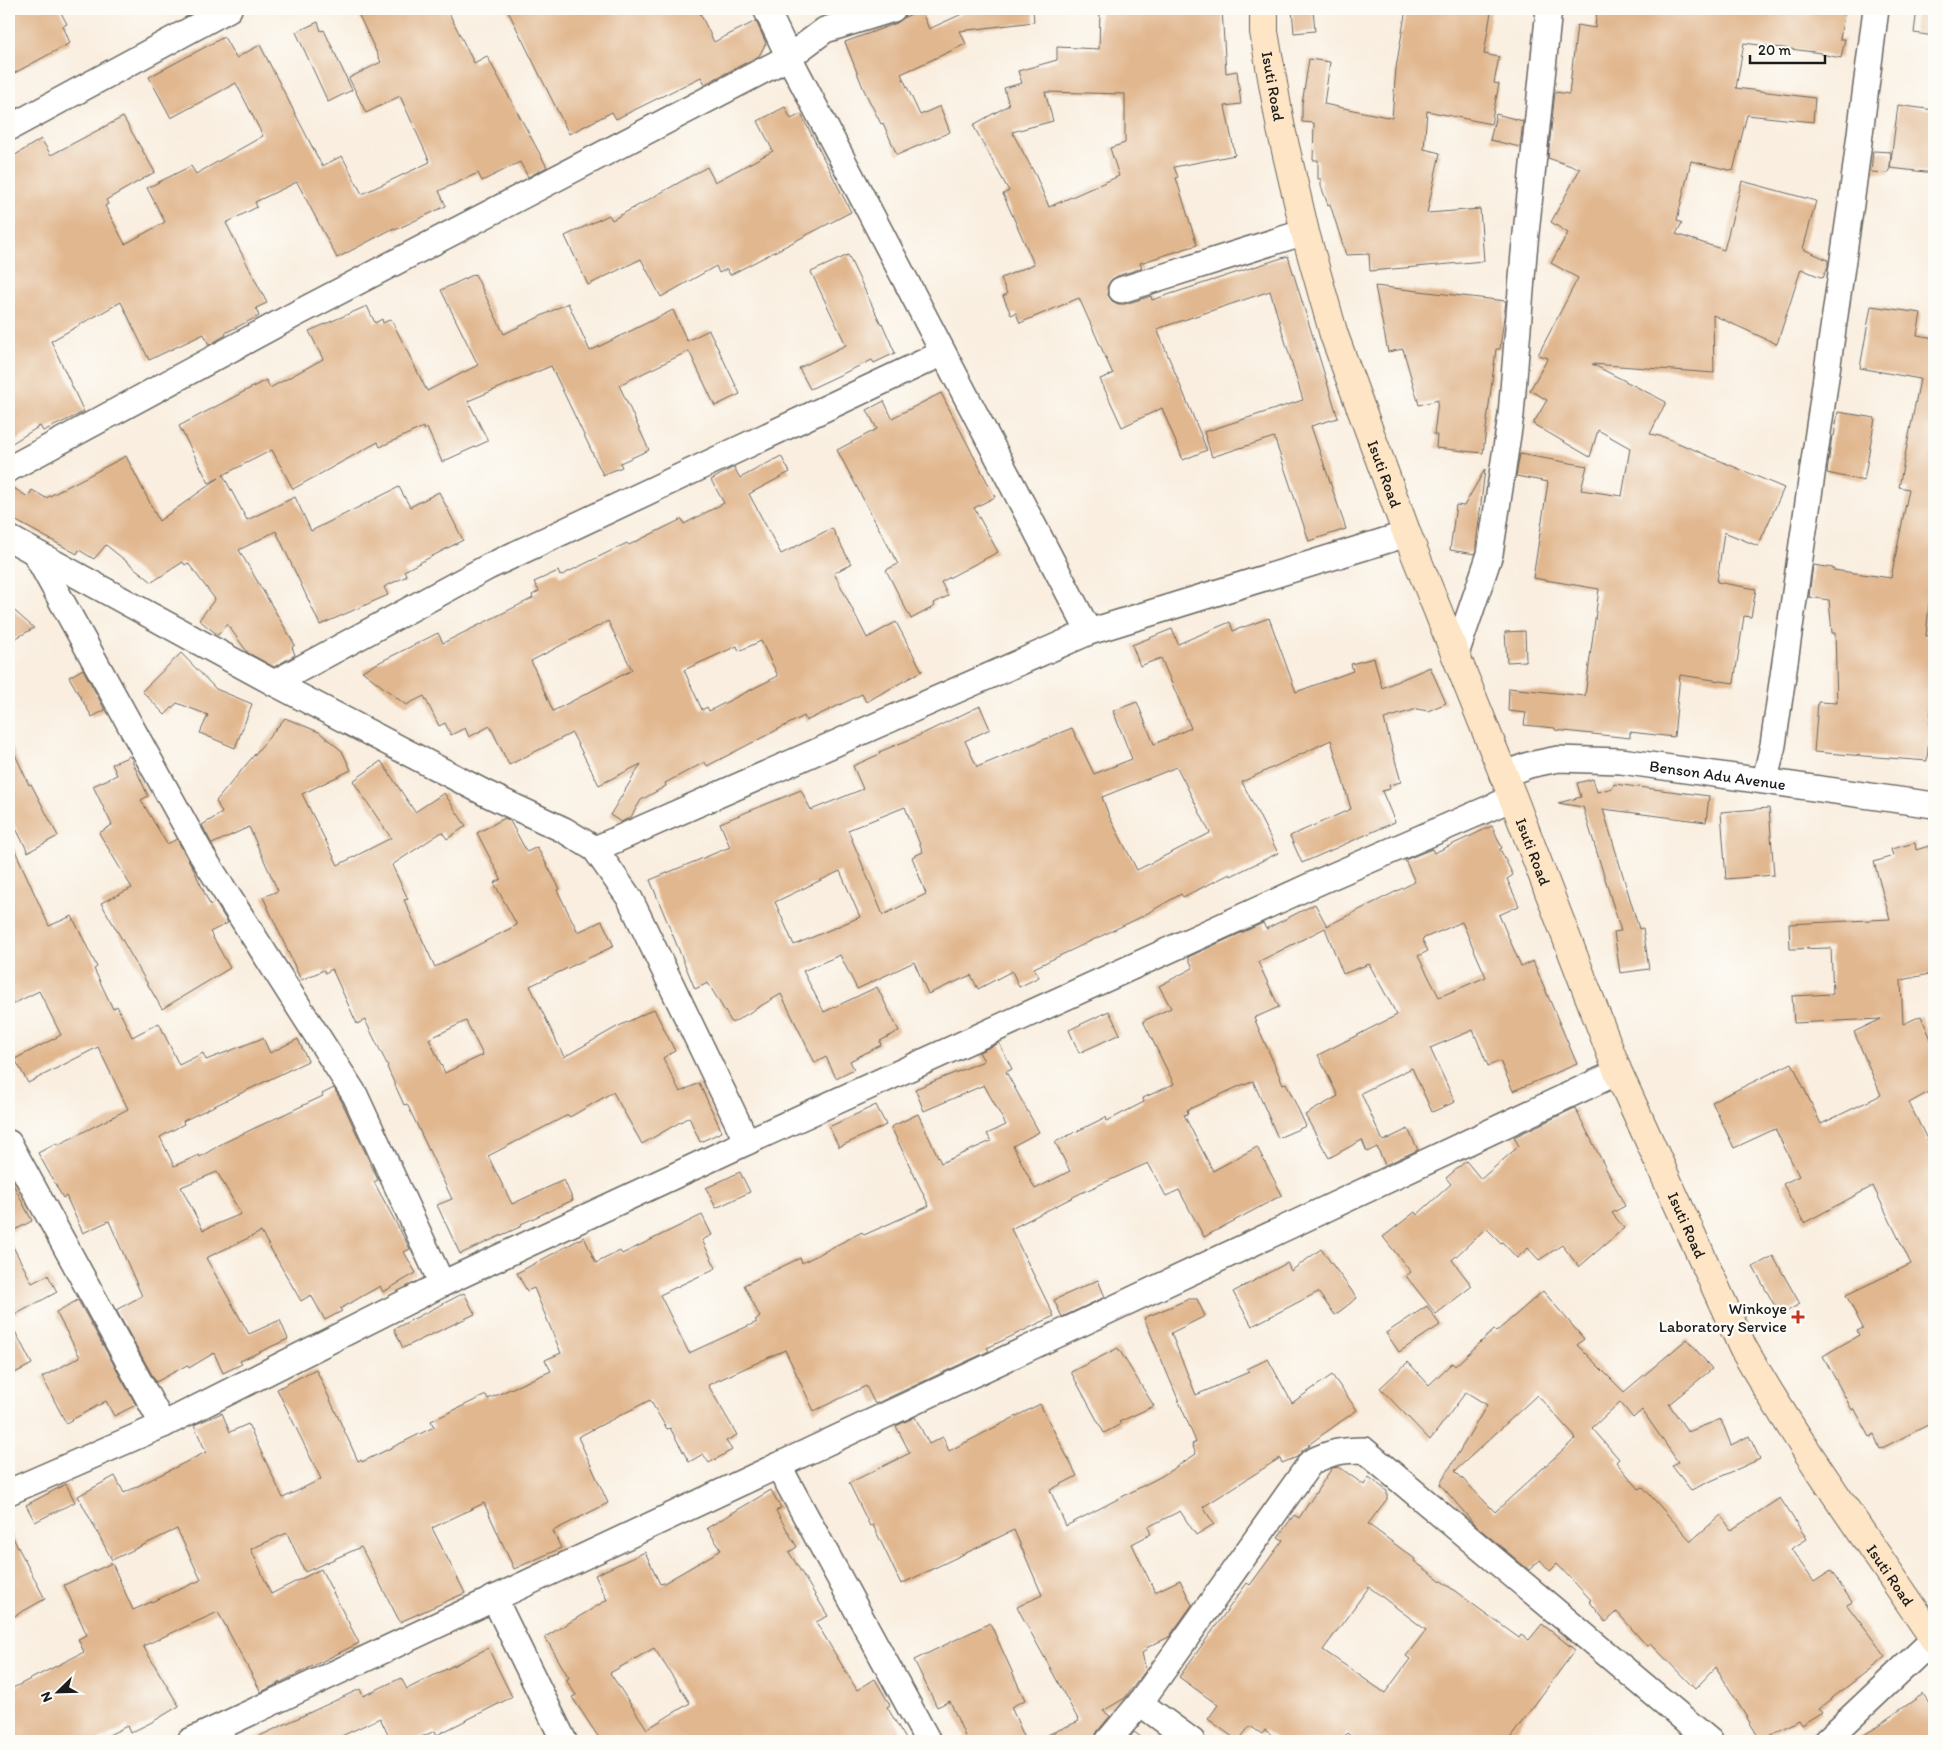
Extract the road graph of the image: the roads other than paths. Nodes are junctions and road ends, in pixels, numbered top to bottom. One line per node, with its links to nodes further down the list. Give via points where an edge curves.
1 (229, 9): 8 (street)
2 (766, 9): 7 (street)
3 (893, 9): 7 (street, via 825,30)
4 (1264, 9): 9 (street, Isuti Road, via 1264,32 1281,129)
5 (1549, 9): 17 (street, via 1511,415 1490,554)
6 (1876, 9): 19 (street, via 1851,204)
7 (789, 57): 11 (street); 12 (street, via 294,315)
8 (9, 128)
9 (1304, 232): 10 (street); 13 (street, Isuti Road, via 1334,335)
10 (1121, 290)
11 (943, 354): 16 (street); 18 (street, via 488,568)
12 (9, 469)
13 (1407, 534): 16 (street); 17 (street, Isuti Road)
14 (9, 538): 15 (street)
15 (35, 553): 18 (street); 26 (street, via 203,857 355,1095)
16 (1089, 632): 22 (street)
17 (1456, 654): 20 (street, Isuti Road)
18 (274, 683): 22 (street, via 485,793 564,830)
19 (1765, 780): 20 (street, Benson Adu Avenue, via 1621,761 1558,759 1529,765); 21 (street, Benson Adu Avenue)
20 (1508, 786): 23 (street, Isuti Road); 24 (street, Benson Adu Avenue, via 1312,885)
21 (1934, 805)
22 (595, 850): 24 (street, via 630,899)
23 (1618, 1072): 28 (street); 31 (street, Isuti Road, via 1743,1348 1790,1425)
24 (747, 1142): 26 (street, Benson Adu Avenue)
25 (9, 1143): 27 (street)
26 (442, 1284): 27 (street, Benson Adu Avenue)
27 (163, 1425): 29 (street, Benson Adu Avenue)
28 (778, 1466): 30 (street); 35 (street)
29 (9, 1492)
30 (494, 1598): 33 (street); 34 (street)
31 (1934, 1639): 39 (street)
32 (1140, 1703): 36 (street); 37 (street); 38 (street, via 1311,1462 1341,1450 1364,1450)
33 (199, 1739)
34 (564, 1741)
35 (928, 1741)
36 (1108, 1741)
37 (1192, 1741)
38 (1710, 1741)
39 (1826, 1741)

